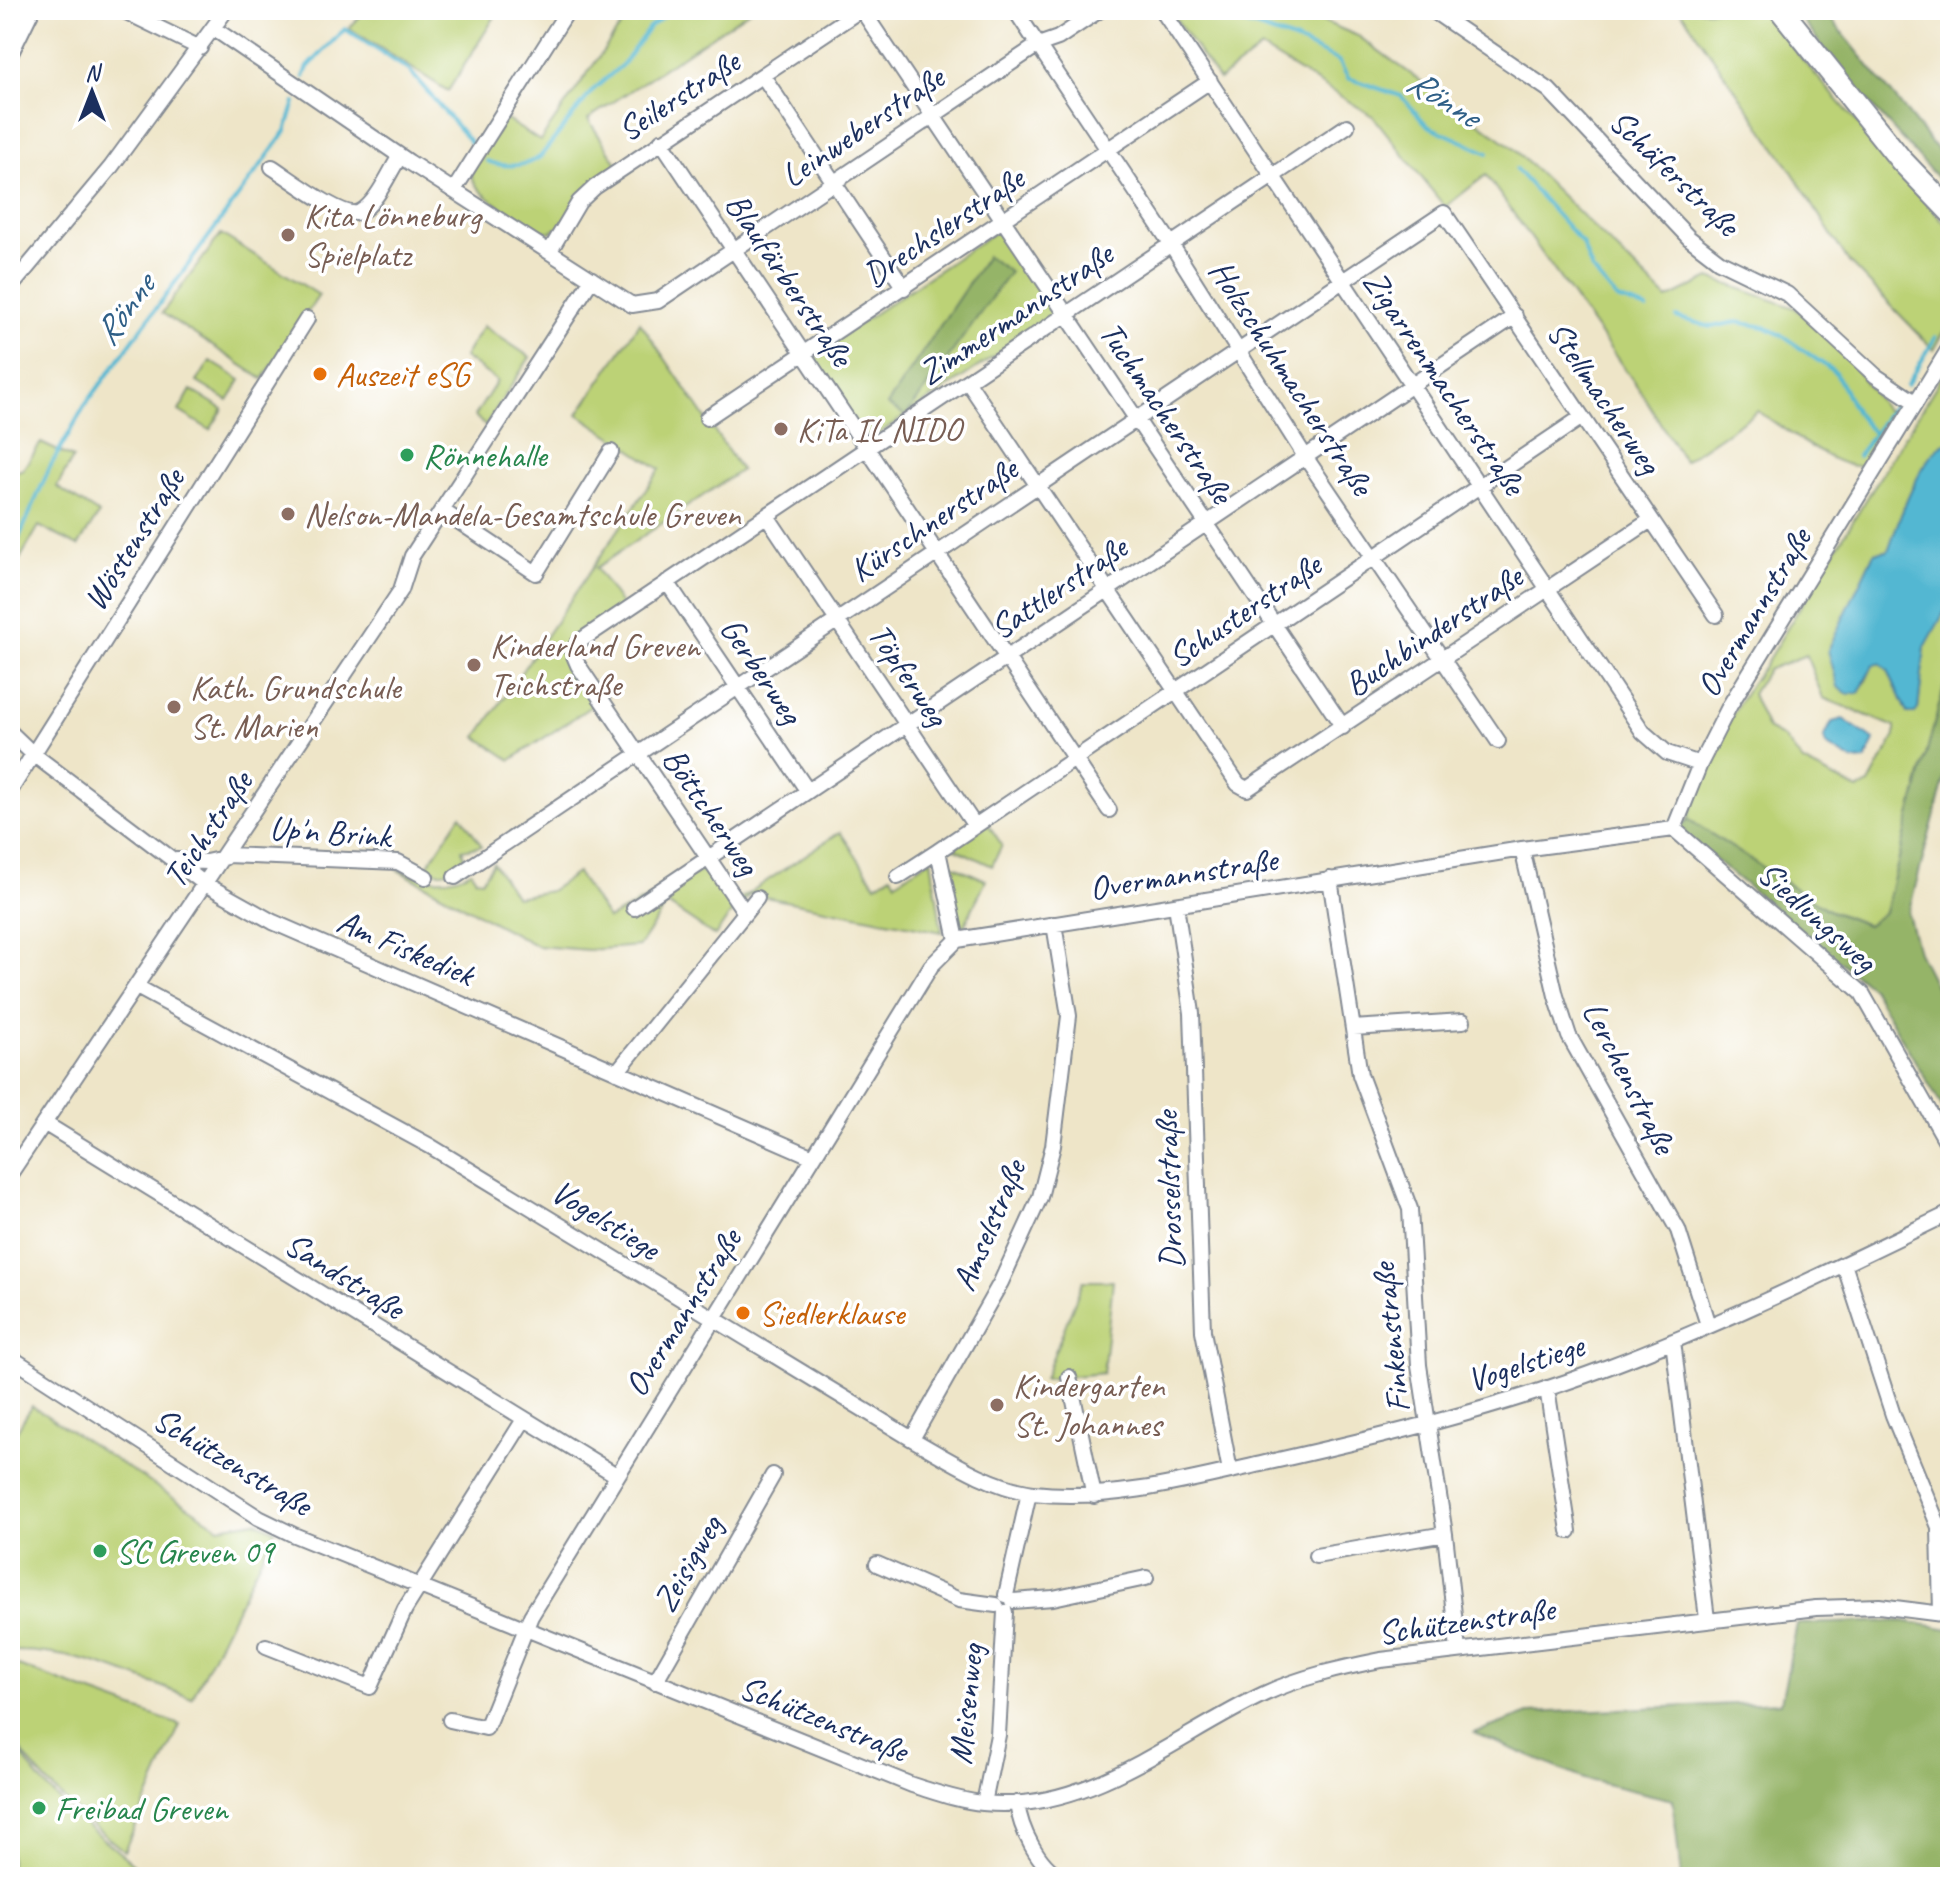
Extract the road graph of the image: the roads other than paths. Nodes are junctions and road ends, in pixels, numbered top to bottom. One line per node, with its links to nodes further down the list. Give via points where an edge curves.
1 (32, 10): 14 (street)
2 (122, 10): 13 (street)
3 (226, 10): 11 (street)
4 (568, 10): 25 (street)
5 (861, 10): 15 (street, Seilerstraße); 17 (street, Tuchmacherstraße)
6 (1015, 10): 12 (street)
7 (1100, 10): 12 (street)
8 (1162, 10): 16 (street, Zigarrenmacherstraße)
9 (1432, 10): 44 (street, Schäferstraße, via 1549,90 1689,238 1719,261 1787,294 1876,376)
10 (1781, 10): 26 (main road, via 1901,160)
11 (213, 28): 13 (street); 21 (street, Leinweberstraße)
12 (1038, 45): 17 (street, Leinweberstraße); 20 (street, Holzschuhmacherstraße)
13 (200, 48): 34 (street, via 111,167)
14 (10, 55)
15 (763, 76): 19 (street, Seilerstraße); 24 (street)
16 (1210, 81): 20 (street, Drechslerstraße); 23 (street, Zigarrenmacherstraße)
17 (933, 115): 24 (street, Leinweberstraße); 28 (street, Tuchmacherstraße)
18 (1347, 126): 23 (street, Zimmermannstraße)
19 (661, 141): 30 (street, Blaufärberstraße); 31 (street, Seilerstraße, via 579,202)
20 (1107, 152): 28 (street, Drechslerstraße); 29 (street, Holzschuhmacherstraße)
21 (400, 156): 22 (street, via 366,206 350,213); 25 (street, Leinweberstraße)
22 (272, 167)
23 (1274, 176): 29 (street, Zimmermannstraße); 33 (street, Zigarrenmacherstraße)
24 (833, 182): 30 (street, Leinweberstraße); 35 (street)
25 (454, 190): 31 (street, Leinweberstraße)
26 (1950, 211)
27 (1444, 213): 33 (street, Kürschnerstraße); 37 (street, Stellmacherweg)
28 (1004, 221): 35 (street, Drechslerstraße); 36 (street, Tuchmacherstraße)
29 (1171, 244): 36 (street, Zimmermannstraße); 40 (street, Holzschuhmacherstraße)
30 (735, 248): 32 (street, Leinweberstraße, via 658,301 632,305); 41 (street, Blaufärberstraße)
31 (550, 251): 32 (street, Leinweberstraße)
32 (592, 279): 53 (street, Teichstraße)
33 (1342, 282): 40 (street, Kürschnerstraße); 43 (street, Zigarrenmacherstraße)
34 (10, 288)
35 (904, 288): 41 (street, Drechslerstraße)
36 (1065, 315): 42 (street, Zimmermannstraße); 47 (street, Tuchmacherstraße)
37 (1515, 316): 43 (street, Sattlerstraße); 45 (street, Stellmacherweg)
38 (307, 319): 74 (street, Wöstenstraße)
39 (1950, 347): 44 (street, Overmannstraße)
40 (1239, 351): 47 (street, Kürschnerstraße); 50 (street, Holzschuhmacherstraße)
41 (804, 356): 46 (street, Drechslerstraße); 48 (street, Blaufärberstraße)
42 (968, 382): 48 (street, Zimmermannstraße); 51 (street)
43 (1411, 386): 50 (street, Sattlerstraße); 52 (street, Zigarrenmacherstraße)
44 (1915, 402): 77 (street, Overmannstraße, via 1738,692)
45 (1582, 417): 52 (street, Schusterstraße); 55 (street, Stellmacherweg)
46 (707, 418)
47 (1138, 419): 51 (street, Kürschnerstraße); 56 (street, Tuchmacherstraße)
48 (867, 449): 54 (street, Zimmermannstraße); 57 (street, Blaufärberstraße)
49 (611, 452): 53 (street, via 536,573)
50 (1306, 458): 56 (street, Sattlerstraße); 58 (street, Holzschuhmacherstraße)
51 (1037, 486): 57 (street, Kürschnerstraße); 61 (street)
52 (1479, 487): 58 (street, Schusterstraße); 60 (street, Zigarrenmacherstraße)
53 (443, 511): 85 (street, Teichstraße, via 412,556 401,590)
54 (767, 516): 59 (street, Zimmermannstraße); 63 (street, Töpferweg)
55 (1651, 520): 60 (street, Buchbinderstraße); 62 (street, Stellmacherweg)
56 (1206, 523): 61 (street, Sattlerstraße); 64 (street, Tuchmacherstraße)
57 (937, 553): 63 (street, Kürschnerstraße); 65 (street, Blaufärberstraße)
58 (1375, 558): 64 (street, Schusterstraße); 66 (street, Holzschuhmacherstraße)
59 (667, 582): 67 (street, Zimmermannstraße, via 580,641 572,651); 68 (street, Gerberweg)
60 (1547, 589): 66 (street, Buchbinderstraße); 77 (street, Zigarrenmacherstraße, via 1643,732 1667,753)
61 (1107, 590): 65 (street, Sattlerstraße); 69 (street)
62 (1716, 615)
63 (837, 620): 68 (street, Kürschnerstraße); 70 (street, Töpferweg)
64 (1274, 626): 69 (street, Schusterstraße); 71 (street, Tuchmacherstraße)
65 (1007, 658): 70 (street, Sattlerstraße); 76 (street, Blaufärberstraße)
66 (1443, 659): 71 (street, Buchbinderstraße); 73 (street, Holzschuhmacherstraße)
67 (578, 665): 75 (street, Böttcherweg)
68 (737, 687): 75 (street, Kürschnerstraße); 78 (street, Gerberweg)
69 (1175, 692): 71 (street, Buchbinderstraße, via 1238,784 1247,789); 76 (street, Schusterstraße)
70 (907, 725): 78 (street, Sattlerstraße); 81 (street, Töpferweg)
71 (1343, 727)
72 (10, 732): 74 (street, Am Fiskediek)
73 (1498, 741)
74 (33, 754): 79 (street, Wöstenstraße); 87 (street, Am Fiskediek)
75 (637, 754): 86 (street, Böttcherweg); 89 (street, Kürschnerstraße)
76 (1075, 757): 80 (street, Blaufärberstraße); 81 (street, Schusterstraße)
77 (1700, 764): 82 (street, Overmannstraße)
78 (807, 790): 86 (street, Sattlerstraße)
79 (10, 791)
80 (1109, 810)
81 (975, 826): 84 (street, Schusterstraße)
82 (1674, 829): 83 (street, Overmannstraße); 104 (street, Siedlungsweg, via 1862,993)
83 (1522, 849): 91 (street, Overmannstraße); 110 (street, Lerchenstraße, via 1569,1036 1678,1230)
84 (938, 851): 90 (street, Schusterstraße); 98 (street)
85 (225, 856): 87 (street, Up'n Brink, via 206,862); 88 (street, Up'n Brink, via 398,862); 92 (street, Teichstraße)
86 (708, 857): 95 (street, Sattlerstraße); 96 (street, Böttcherweg)
87 (173, 859): 92 (street, Am Fiskediek)
88 (426, 877)
89 (455, 877)
90 (898, 877)
91 (1330, 879): 94 (street, Overmannstraße); 101 (street, Finkenstraße)
92 (205, 884): 99 (street, Teichstraße); 102 (street, Am Fiskediek, via 273,922)
93 (757, 898): 96 (street)
94 (1176, 905): 97 (street, Overmannstraße); 118 (street, Drosselstraße, via 1192,1013 1203,1331)
95 (634, 908)
96 (744, 911): 102 (street)
97 (1054, 924): 98 (street, Overmannstraße); 117 (street, Amselstraße, via 1069,1016 1053,1146 1040,1197 1001,1282)
98 (957, 940): 105 (street, Overmannstraße, via 931,966)
99 (137, 987): 103 (street, Teichstraße); 109 (street, Vogelstiege, via 430,1146)
100 (1463, 1021): 101 (street)
101 (1353, 1028): 116 (street, Finkenstraße, via 1360,1075 1410,1209 1419,1365)
102 (617, 1072): 105 (street, Am Fiskediek)
103 (44, 1123): 106 (street, Teichstraße); 115 (street, Sandstraße)
104 (1950, 1148)
105 (813, 1157): 109 (street, Overmannstraße)
106 (10, 1174)
107 (1950, 1213): 108 (street, Vogelstiege)
108 (1844, 1264): 110 (street, Vogelstiege); 130 (street, via 1893,1415 1939,1527)
109 (714, 1320): 117 (street, Vogelstiege); 119 (street, Overmannstraße)
110 (1708, 1325): 111 (street, Vogelstiege)
111 (1673, 1341): 114 (street, Vogelstiege); 131 (street)
112 (10, 1357): 128 (street, Schützenstraße, via 259,1518)
113 (1069, 1377): 122 (street)
114 (1547, 1388): 116 (street, Vogelstiege); 123 (street)
115 (523, 1421): 119 (street, Sandstraße); 128 (street)
116 (1429, 1423): 118 (street, Vogelstiege); 124 (street, Finkenstraße)
117 (912, 1439): 121 (street, Vogelstiege, via 981,1477)
118 (1230, 1471): 122 (street, Vogelstiege)
119 (616, 1475): 132 (street, Overmannstraße)
120 (773, 1475): 135 (street, Zeisigweg)
121 (1029, 1493): 122 (street, Vogelstiege); 129 (street, Meisenweg)
122 (1094, 1496)
123 (1569, 1531)
124 (1445, 1534): 125 (street); 134 (street, Finkenstraße)
125 (1316, 1556)
126 (877, 1564): 129 (street, Meisenweg, via 959,1600)
127 (1146, 1578): 129 (street, Meisenweg)
128 (419, 1586): 132 (street, Schützenstraße); 133 (street, via 370,1687)
129 (1005, 1603): 137 (street, Meisenweg, via 998,1735)
130 (1946, 1614): 131 (street, Schützenstraße, via 1879,1606)
131 (1707, 1619): 134 (street, Schützenstraße)
132 (526, 1630): 135 (street, Schützenstraße); 136 (street, via 486,1728)
133 (266, 1646)
134 (1458, 1650): 138 (street, Schützenstraße, via 1381,1660 1292,1682 1095,1786)
135 (655, 1682): 137 (street, Schützenstraße, via 912,1785)
136 (450, 1720)
137 (984, 1803): 138 (street, Schützenstraße)
138 (1017, 1803): 139 (street, via 1048,1871)
139 (1061, 1877)

